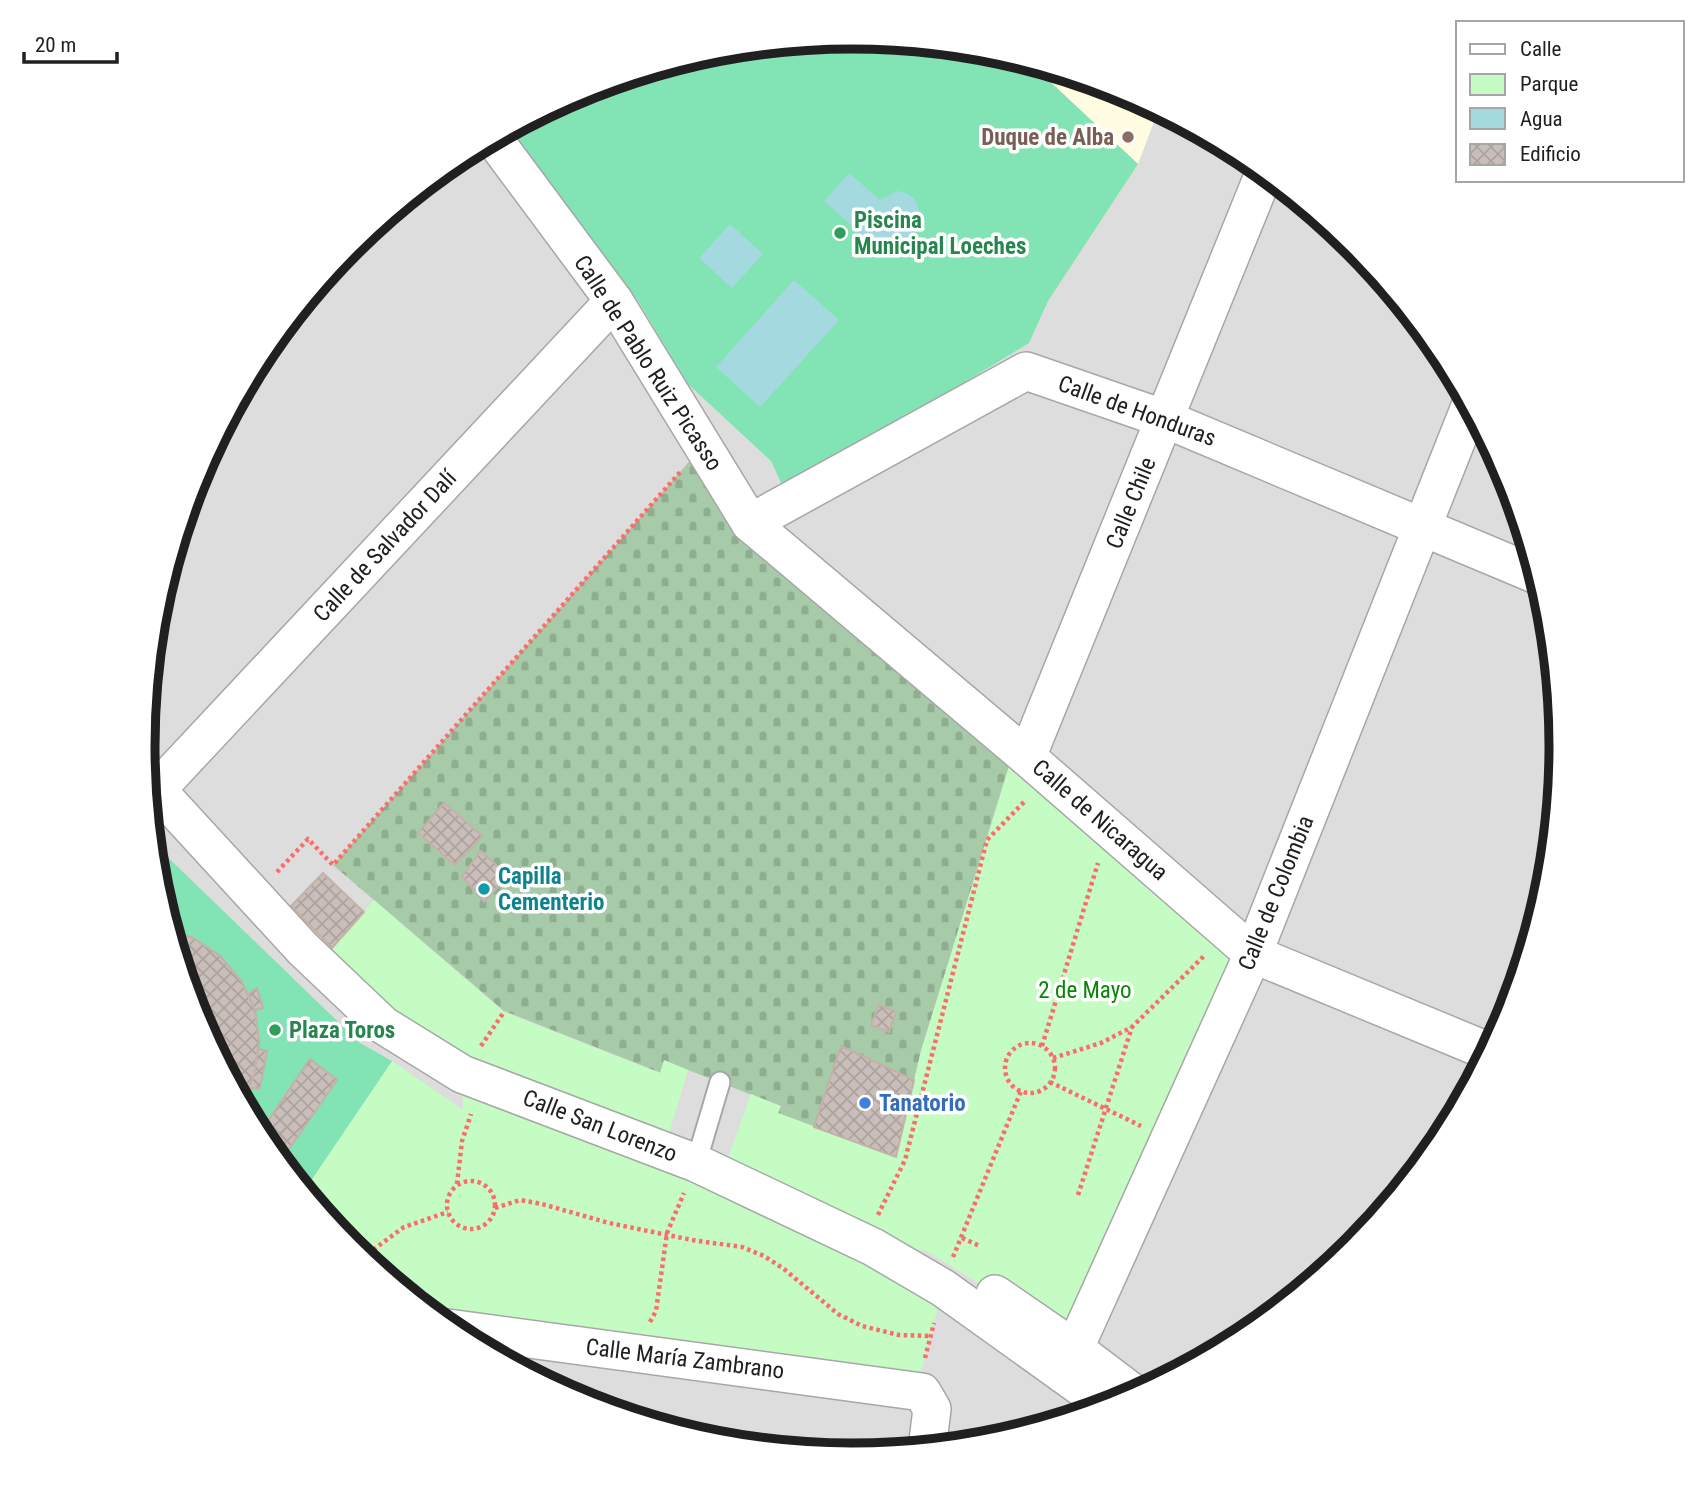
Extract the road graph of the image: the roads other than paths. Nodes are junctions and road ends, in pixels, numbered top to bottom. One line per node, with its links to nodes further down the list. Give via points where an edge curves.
1 (499, 145): 3 (street, Calle de Pablo Ruiz Picasso)
2 (1261, 182): 5 (street, Calle Chile)
3 (614, 301): 6 (street, Calle de Pablo Ruiz Picasso); 10 (street, Calle de Salvador Dalí)
4 (1466, 416): 7 (street, Calle de Colombia)
5 (1165, 419): 6 (street, Calle de Honduras, via 1027,371); 7 (street, Calle de Honduras); 9 (street, Calle Chile)
6 (750, 523): 9 (street, Calle de Nicaragua)
7 (1422, 527): 8 (street, Calle de Honduras); 12 (street, Calle de Colombia)
8 (1527, 571)
9 (1039, 768): 12 (street, Calle de Nicaragua)
10 (156, 783)
11 (156, 796): 15 (street, Calle San Lorenzo, via 383,1026 472,1077)
12 (1241, 943): 13 (street, Calle de Nicaragua); 17 (street, Calle de Colombia, via 1168,1141)
13 (1481, 1048)
14 (720, 1082): 15 (lane)
15 (696, 1163): 17 (street, Calle San Lorenzo, via 860,1239 959,1259)
16 (473, 1331): 20 (street, Calle María Zambrano, via 919,1391 932,1409)
17 (1069, 1362): 18 (street); 19 (street, Calle San Lorenzo)
18 (1124, 1389)
19 (1101, 1398)
20 (928, 1440)

